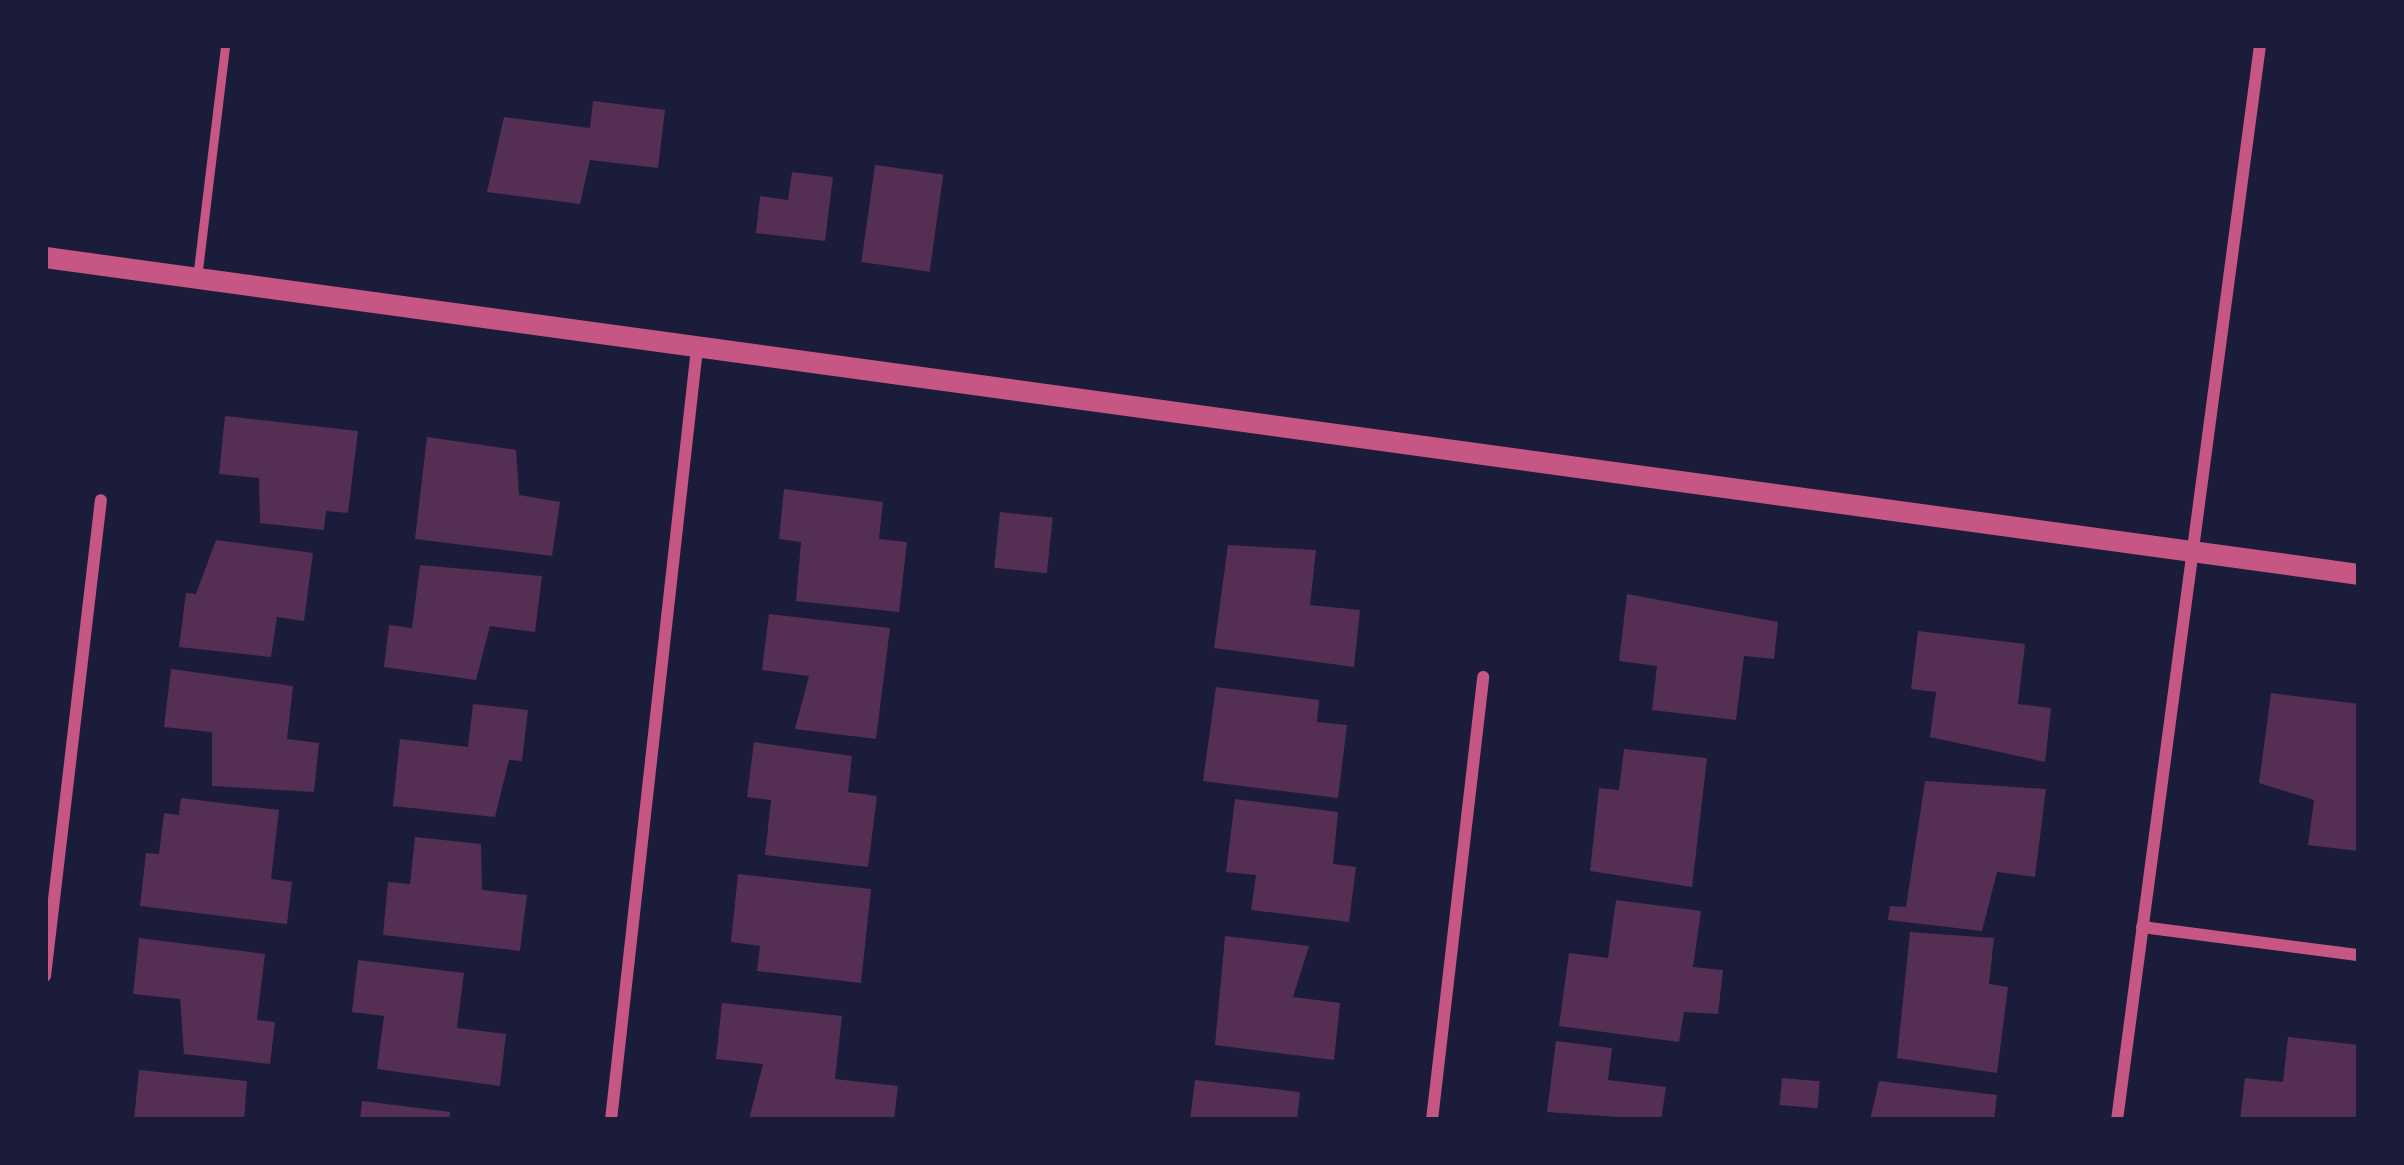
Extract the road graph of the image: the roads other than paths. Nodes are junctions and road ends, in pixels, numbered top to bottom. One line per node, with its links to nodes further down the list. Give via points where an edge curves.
1 (225, 45): 4 (lane)
2 (2260, 45): 7 (street)
3 (45, 257): 4 (street)
4 (197, 278): 5 (street)
5 (698, 349): 7 (street); 13 (street)
6 (101, 500): 12 (street)
7 (2194, 552): 8 (street); 10 (street)
8 (2359, 574)
9 (1483, 676): 14 (street)
10 (2142, 927): 11 (street); 15 (street)
11 (2359, 955)
12 (45, 976)
13 (611, 1120)
14 (1432, 1120)
15 (2117, 1120)

